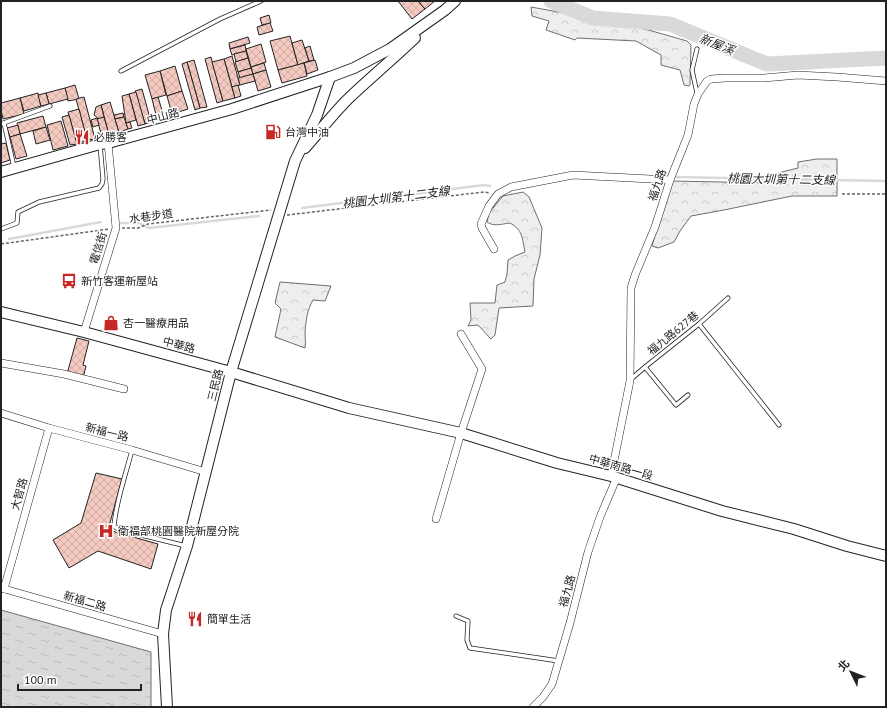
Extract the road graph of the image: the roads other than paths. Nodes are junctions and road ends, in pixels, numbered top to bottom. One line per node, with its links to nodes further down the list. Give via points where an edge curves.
1 (261, 1): 5 (lane)
2 (455, 1): 3 (main road)
3 (445, 10): 6 (main road, 中山路, via 390,49); 12 (main road, via 347,100)
4 (698, 49): 8 (lane, via 692,70)
5 (121, 70)
6 (330, 77): 11 (main road, 中山路, via 232,109); 12 (main road, 三民路, via 317,115)
7 (886, 81): 8 (street, 福九路, via 798,75 725,78 706,81)
8 (698, 94): 15 (street, 福九路, via 688,135)
9 (50, 106): 10 (lane)
10 (2, 124): 13 (lane)
11 (104, 143): 13 (main road, 中山路); 16 (lane, via 103,179 99,188 39,202 18,212 17,223); 21 (street, 電信街, via 116,228)
12 (295, 161): 25 (main road, 三民路)
13 (15, 168): 14 (main road, 中山路)
14 (1, 172)
15 (670, 180): 17 (street, via 574,175 511,187 498,194 488,206 481,224); 26 (street, 福九路, via 655,228 631,288)
16 (1, 229)
17 (494, 249)
18 (728, 298): 20 (lane, 福九路627巷)
19 (1, 312): 21 (main road, 中華路)
20 (699, 324): 24 (lane, 福九路627巷); 31 (lane)
21 (84, 332): 25 (main road, 中華路)
22 (461, 334): 33 (street, via 482,369)
23 (1, 363): 27 (street, via 64,374)
24 (644, 367): 26 (lane, 福九路627巷); 28 (lane, via 676,405)
25 (231, 372): 29 (main road, 中華路); 35 (main road, 三民路)
26 (630, 381): 36 (street, 福九路)
27 (124, 390)
28 (688, 395)
29 (349, 408): 33 (main road, 中華南路一段)
30 (1, 413): 32 (street, 新福一路)
31 (778, 425)
32 (49, 428): 34 (street, 新福一路); 40 (street, 大智路)
33 (461, 433): 36 (main road, 中華南路一段, via 557,463); 37 (street)
34 (132, 450): 35 (street, 新福一路); 38 (lane, via 114,526)
35 (206, 472): 38 (main road, 三民路)
36 (614, 476): 39 (main road, 中華南路一段, via 722,510); 43 (street, 福九路, via 588,552)
37 (436, 519)
38 (187, 546): 42 (main road, 三民路, via 166,610)
39 (886, 556)
40 (2, 589): 42 (street, 新福二路)
41 (456, 616): 43 (lane, via 468,621 467,640 470,648)
42 (163, 634): 44 (main road, 三民路)
43 (559, 661): 45 (street, 福九路, via 550,688)
44 (167, 707)
45 (532, 707)

